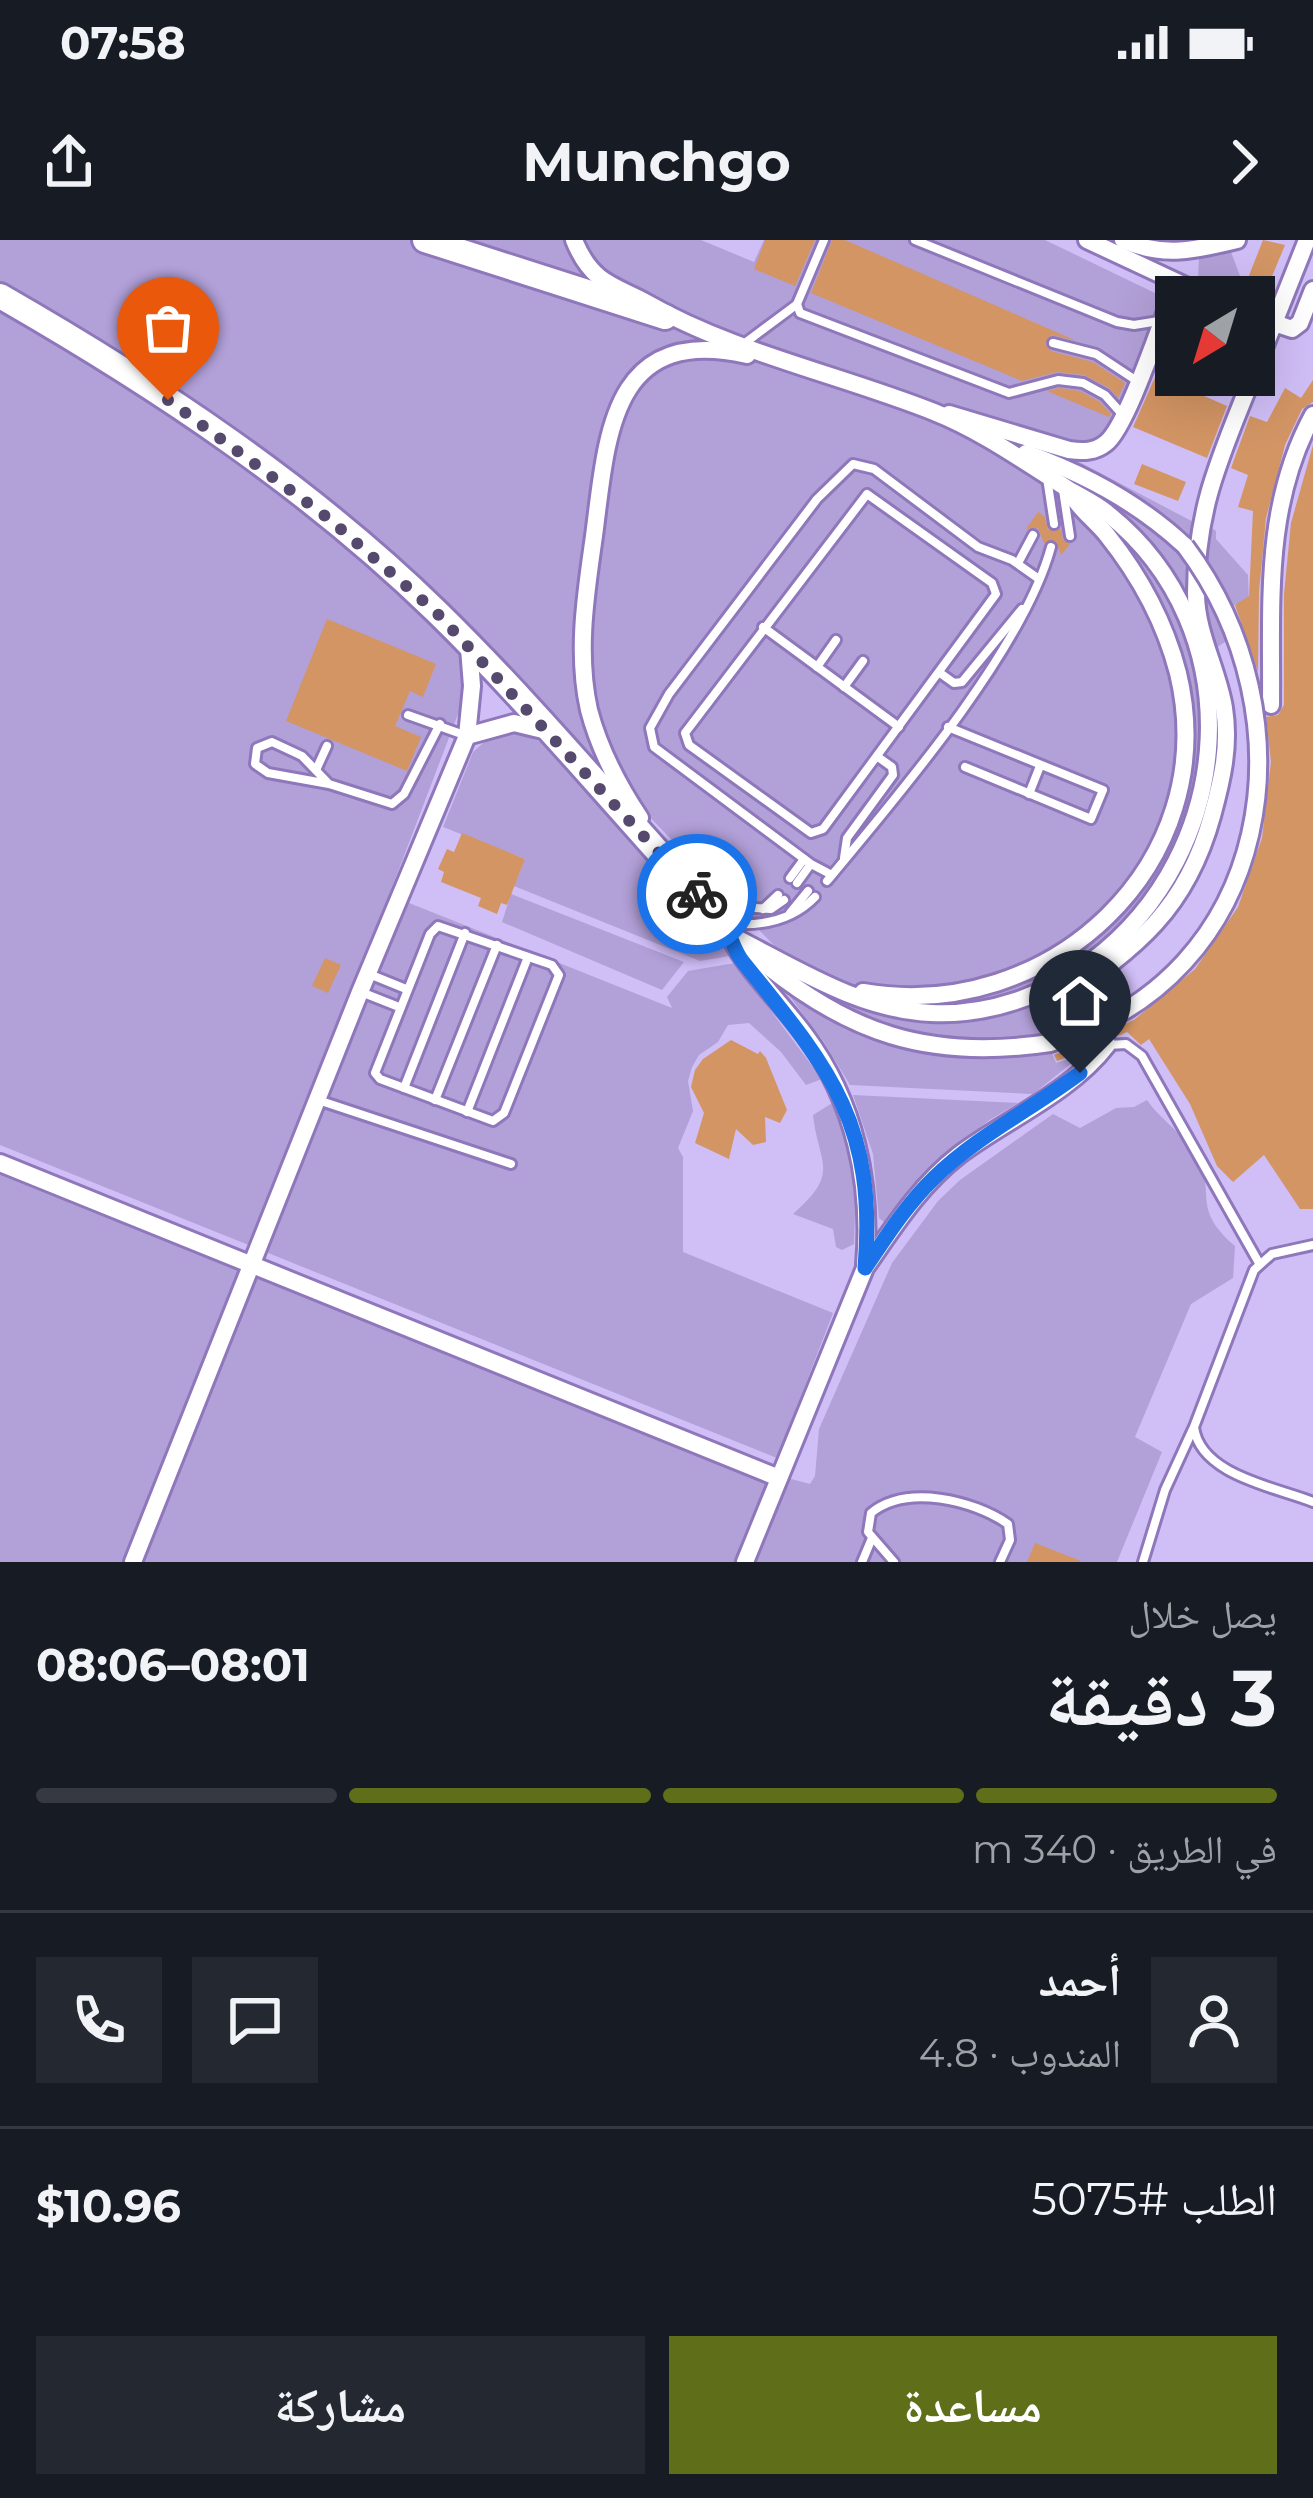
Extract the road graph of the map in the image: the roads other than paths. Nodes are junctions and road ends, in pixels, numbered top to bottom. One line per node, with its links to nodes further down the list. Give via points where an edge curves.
1 (425, 240): 16 (main road)
2 (574, 240): 16 (street, via 596,274)
3 (824, 240): 14 (lane)
4 (915, 240): 18 (lane, via 1117,322)
5 (1087, 240): 11 (street)
6 (1123, 240): 9 (street, via 1176,253)
7 (1137, 240): 8 (street)
8 (1190, 240)
9 (1237, 240)
10 (1306, 240): 17 (street)
11 (1162, 276)
12 (1313, 290): 19 (street, via 1296,326)
13 (0, 296): 38 (main road, via 201,422)
14 (797, 304): 22 (lane); 28 (lane, via 805,315 1009,393 1083,382)
15 (0, 312): 38 (main road, via 207,441)
16 (665, 317): 22 (street)
17 (1275, 319)
18 (1155, 322)
19 (1275, 325)
20 (1155, 336): 24 (street)
21 (1053, 343): 24 (lane, via 1105,358)
22 (744, 344): 23 (street)
23 (790, 360): 26 (street); 63 (street, via 720,350 675,355 630,385 610,426 584,676 601,746)
24 (1137, 381): 28 (street)
25 (1246, 396): 41 (street, via 1202,512)
26 (939, 414): 28 (street, via 1078,452 1104,446); 29 (street)
27 (1313, 415): 29 (street, bridge, via 1275,525 1272,712 1244,625 1185,546 1108,490)
28 (1124, 416)
29 (999, 446): 30 (street)
30 (1059, 483): 31 (lane); 32 (lane); 41 (street, via 1147,551); 73 (street, via 1132,569 1174,661 1185,747 1159,849 1100,923 1026,973 944,995)
31 (1050, 521)
32 (1066, 533)
33 (1037, 538): 35 (lane)
34 (1054, 550): 36 (lane)
35 (1018, 563): 36 (lane); 62 (lane, via 978,547 871,467 853,464 817,499 669,694 651,725 653,747)
36 (1039, 578): 37 (lane)
37 (1024, 608): 45 (lane, via 962,682); 49 (lane)
38 (436, 612): 42 (main road)
39 (763, 627): 44 (lane); 45 (lane, via 860,498 871,494 996,590); 55 (lane, via 687,730 687,742 816,834)
40 (836, 640): 44 (lane)
41 (1200, 642): 76 (street, via 1215,777 1188,842 1152,903)
42 (469, 648): 51 (main road); 52 (street)
43 (863, 661): 46 (lane)
44 (817, 667): 46 (lane)
45 (940, 673): 50 (lane)
46 (844, 687): 50 (lane)
47 (408, 715): 48 (lane)
48 (440, 724): 52 (lane); 59 (lane, via 397,802)
49 (948, 727): 56 (lane); 61 (lane)
50 (899, 728): 55 (lane)
51 (548, 731): 52 (street, via 514,723); 63 (main road)
52 (467, 736): 72 (street)
53 (1276, 745): 69 (street, bridge, via 1263,843 1242,895 1173,981 1102,1025 1050,1043 968,1050 914,1044 814,1000)
54 (327, 746): 58 (lane)
55 (878, 757): 61 (lane, via 893,775 847,838)
56 (1040, 766): 60 (lane); 60 (lane, via 1103,790 1091,819)
57 (965, 767): 60 (lane)
58 (316, 770): 59 (lane); 59 (lane, via 283,745 263,743 254,755 268,773)
59 (329, 784)
60 (1029, 794)
61 (845, 860): 62 (lane, via 826,876)
62 (807, 861): 64 (lane)
63 (672, 867): 67 (main road)
64 (794, 880)
65 (812, 894): 67 (lane, via 758,925)
66 (781, 898): 67 (lane, via 762,910)
67 (715, 915): 69 (street); 88 (street, via 814,1048 844,1106 864,1177)
68 (465, 933): 70 (lane); 74 (lane, via 433,929); 79 (lane)
69 (738, 939): 73 (street)
70 (497, 945): 71 (lane); 81 (lane)
71 (528, 957): 82 (lane); 82 (lane, via 555,968 559,983 501,1117)
72 (368, 974): 74 (lane); 75 (street)
73 (827, 984): 76 (street, via 879,1005 935,1014)
74 (406, 989): 77 (lane)
75 (360, 992): 77 (lane); 80 (street)
76 (1052, 996): 78 (street, via 1095,1017)
77 (399, 1006): 79 (lane, via 374,1069)
78 (1107, 1045): 86 (lane, via 1126,1044 1142,1056); 88 (street, via 937,1174)
79 (404, 1088): 81 (lane)
80 (316, 1099): 84 (lane); 87 (street)
81 (434, 1100): 82 (lane)
82 (467, 1112)
83 (0, 1162): 87 (street)
84 (511, 1164)
85 (1313, 1245): 86 (lane)
86 (1258, 1263): 89 (lane)
87 (251, 1265): 90 (street); 93 (street)
88 (865, 1268): 90 (street)
89 (1194, 1427): 91 (lane, via 1201,1450 1223,1467); 98 (lane)
90 (779, 1478): 94 (street)
91 (1313, 1502)
92 (872, 1538): 95 (lane); 96 (lane); 97 (lane, via 875,1508 938,1498 1008,1524)
93 (133, 1562)
94 (746, 1562)
95 (862, 1562)
96 (894, 1562)
97 (1000, 1562)
98 (1144, 1562)

